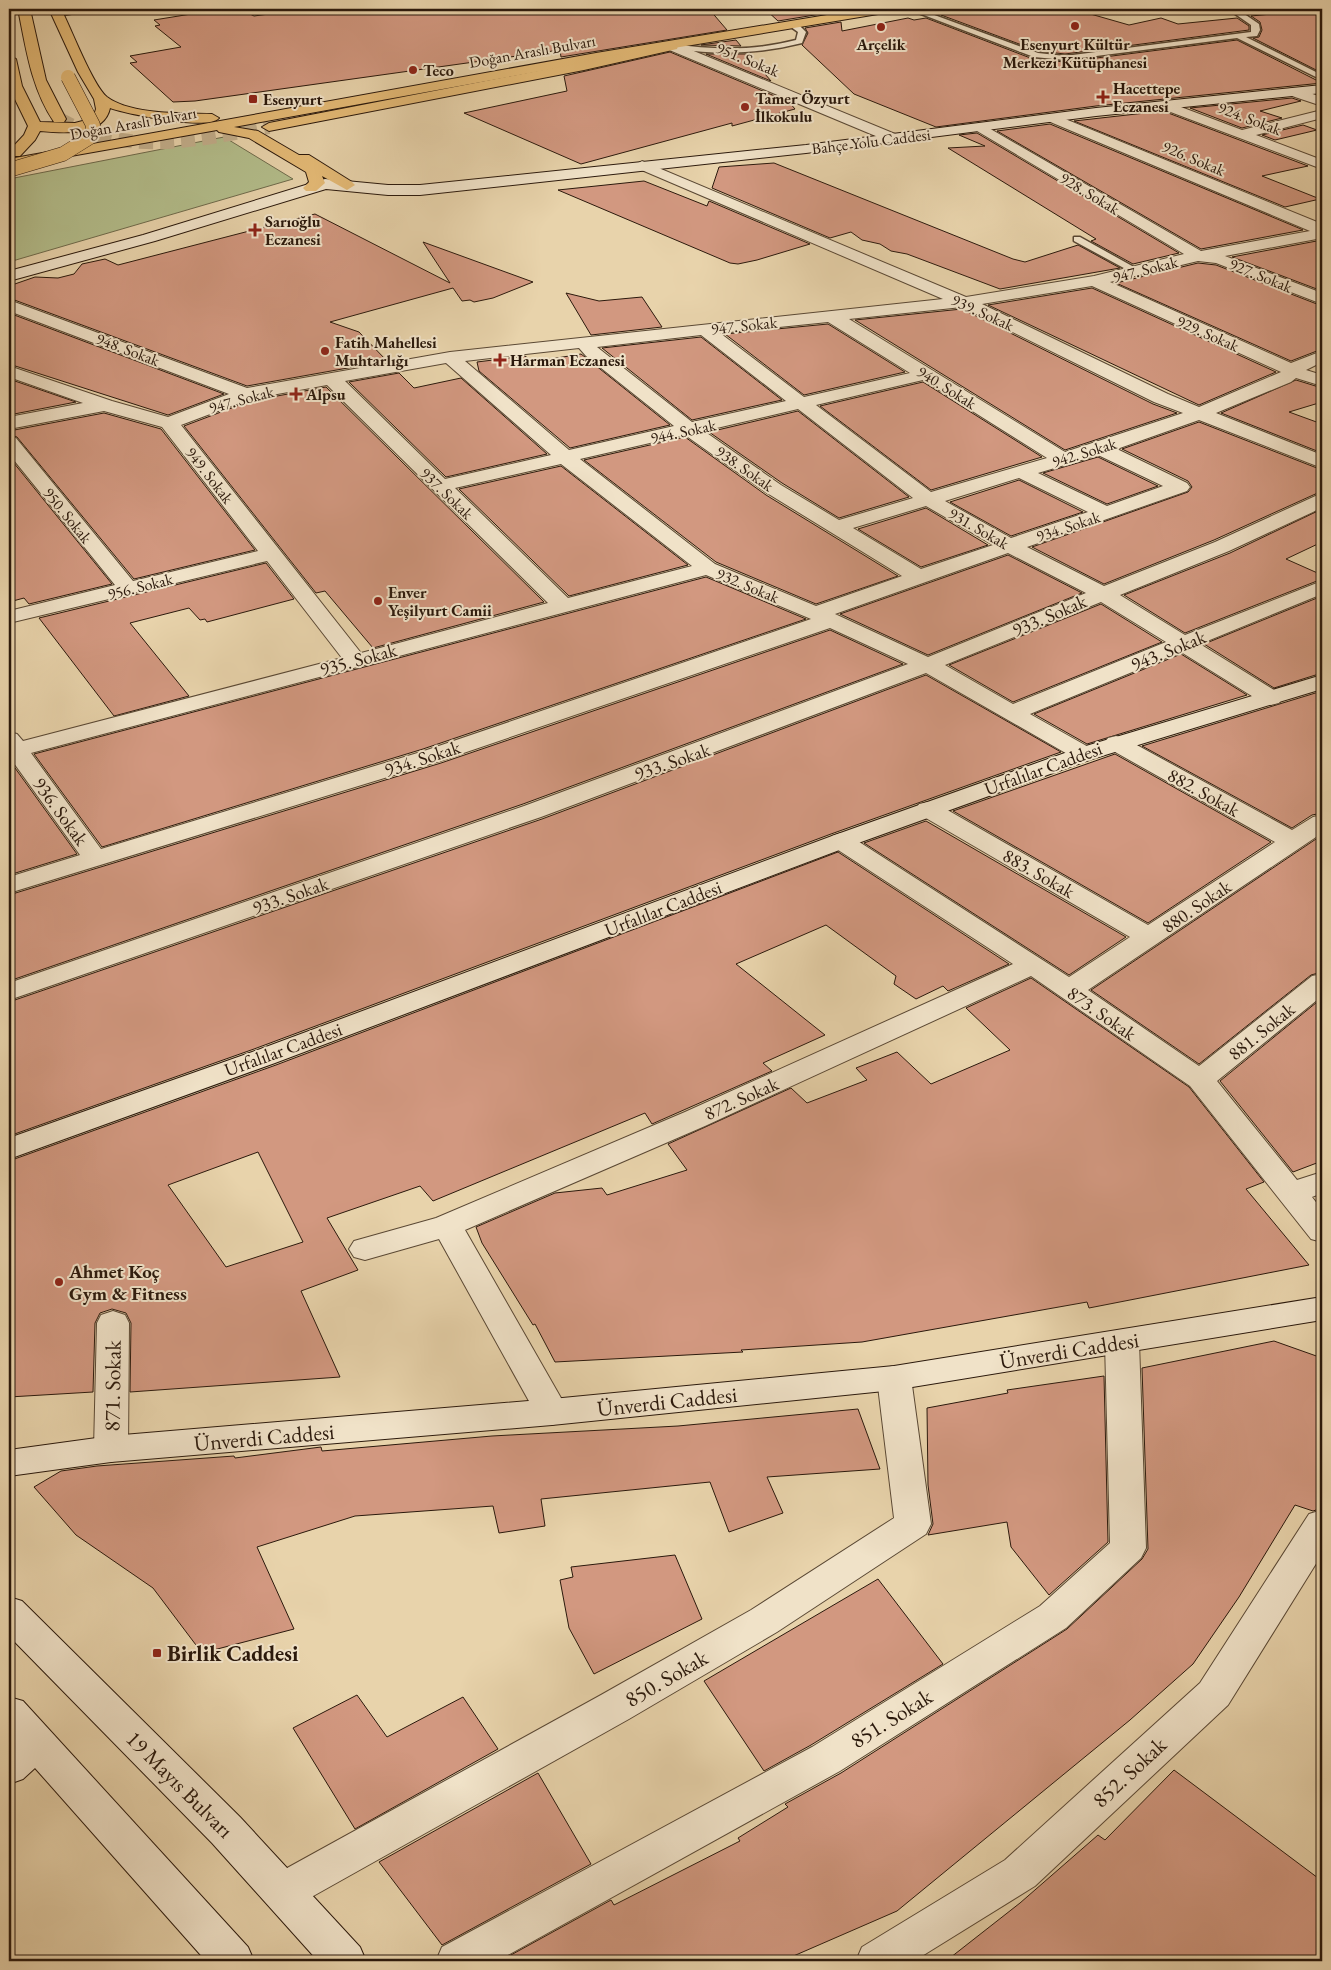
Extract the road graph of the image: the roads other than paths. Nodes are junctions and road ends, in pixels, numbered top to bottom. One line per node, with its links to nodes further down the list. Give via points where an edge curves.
1 (24, 9): 24 (main road, via 33,62)
2 (90, 9): 7 (lane)
3 (833, 9): 22 (main road, Doğan Araslı Bulvarı)
4 (884, 9): 8 (main road, Doğan Araslı Bulvarı)
5 (912, 9): 10 (lane, via 1050,57)
6 (1232, 9): 10 (lane, via 1256,27 1254,34)
7 (54, 10): 9 (main road); 18 (main road)
8 (794, 25): 11 (main road, Doğan Araslı Bulvarı); 11 (lane, via 802,32 799,41 762,49 728,53)
9 (53, 35)
10 (1240, 36): 15 (lane)
11 (672, 46): 12 (street, 951. Sokak); 25 (main road, Doğan Araslı Bulvarı); 29 (main road)
12 (685, 53): 29 (main road); 31 (street, 951. Sokak)
13 (9, 59): 26 (main road, via 15,86)
14 (66, 73): 35 (main road, bridge, via 93,124 92,136 57,156)
15 (1322, 78)
16 (1322, 89): 17 (street, Bahçe Yolu Caddesi)
17 (1294, 92): 19 (street); 20 (street, Bahçe Yolu Caddesi)
18 (101, 99): 22 (main road, via 140,114); 26 (main road, via 104,110 97,122 73,127)
19 (1322, 102)
20 (1165, 105): 23 (street, Bahçe Yolu Caddesi); 30 (street, 924. Sokak)
21 (1322, 114): 30 (street)
22 (212, 118): 25 (main road); 32 (main road, Doğan Araslı Bulvarı)
23 (1052, 118): 27 (street, Bahçe Yolu Caddesi); 38 (street, 926. Sokak)
24 (59, 119)
25 (239, 122): 28 (main road, Doğan Araslı Bulvarı); 29 (main road)
26 (36, 126): 32 (main road, via 30,137)
27 (982, 128): 31 (street, Bahçe Yolu Caddesi); 40 (street, 928. Sokak)
28 (192, 130): 32 (main road, Doğan Araslı Bulvarı); 37 (main road, via 224,129 253,134 313,170)
29 (269, 131): 36 (main road)
30 (1242, 134): 33 (street, 924. Sokak)
31 (895, 139): 34 (street, Bahçe Yolu Caddesi)
32 (10, 155)
33 (1322, 165)
34 (642, 166): 36 (street, Bahçe Yolu Caddesi, via 420,190); 45 (street, 939. Sokak)
35 (9, 170)
36 (345, 194): 37 (street, Bahçe Yolu Caddesi, via 325,184)
37 (317, 197): 42 (street, Bahçe Yolu Caddesi)
38 (1322, 232): 40 (street, 947. Sokak)
39 (1077, 239): 41 (lane)
40 (1198, 256): 41 (street, 947. Sokak); 44 (street, 927. Sokak, via 1219,258)
41 (1136, 271): 43 (street, 947. Sokak)
42 (9, 276)
43 (1094, 281): 45 (street, 947. Sokak); 53 (street, 929. Sokak)
44 (1322, 300)
45 (964, 302): 47 (street, 947. Sokak); 60 (street, 939. Sokak)
46 (9, 305): 57 (street, 948. Sokak)
47 (831, 316): 48 (street, 947. Sokak); 54 (street, 940. Sokak)
48 (705, 330): 49 (street, 947. Sokak); 58 (street, 931. Sokak)
49 (583, 342): 51 (street, 947. Sokak); 63 (street, 938. Sokak)
50 (1322, 356): 53 (street, 942. Sokak)
51 (450, 357): 55 (street, 947. Sokak); 66 (street, 932. Sokak)
52 (9, 371): 59 (street)
53 (1293, 371): 56 (street, 929. Sokak); 60 (street, 942. Sokak, via 1285,378)
54 (927, 374): 58 (street, 944. Sokak); 67 (street, 940. Sokak)
55 (332, 379): 57 (street, 947. Sokak); 70 (street, 937. Sokak)
56 (1322, 382)
57 (246, 394): 62 (street, 947. Sokak)
58 (800, 404): 63 (street, 944. Sokak); 71 (street, 931. Sokak)
59 (105, 405): 61 (street); 62 (street)
60 (1198, 414): 65 (street, 942. Sokak); 68 (street, 939. Sokak)
61 (9, 423)
62 (169, 423): 76 (street, 949. Sokak)
63 (689, 429): 66 (street, 944. Sokak); 74 (street, 938. Sokak, via 774,489)
64 (9, 442): 80 (street, 950. Sokak)
65 (1100, 448): 67 (street, 942. Sokak); 73 (street, 934. Sokak, via 1180,488)
66 (565, 457): 70 (street, 944. Sokak); 77 (street, 932. Sokak)
67 (1062, 458): 69 (street, 942. Sokak)
68 (1322, 462)
69 (1020, 472): 71 (street, 942. Sokak); 73 (street)
70 (439, 486): 82 (street, 937. Sokak)
71 (926, 498): 74 (street, 942. Sokak); 75 (street, 931. Sokak)
72 (1322, 499): 81 (street, 933. Sokak, via 1189,561)
73 (1106, 513): 75 (street, 934. Sokak)
74 (836, 527): 78 (street, 938. Sokak)
75 (1008, 545): 78 (street, 934. Sokak); 81 (street, 931. Sokak)
76 (271, 554): 80 (street, 956. Sokak); 86 (street, 949. Sokak)
77 (708, 568): 82 (street, 935. Sokak); 84 (street, 932. Sokak)
78 (919, 577): 84 (street, 934. Sokak)
79 (1322, 587): 85 (street, 943. Sokak)
80 (128, 588): 83 (street, 956. Sokak)
81 (1102, 593): 85 (street, 931. Sokak); 87 (street, 933. Sokak)
82 (563, 606): 86 (street, 935. Sokak)
83 (9, 617)
84 (823, 617): 87 (street, 932. Sokak); 98 (street, 934. Sokak, via 432,756)
85 (1183, 644): 89 (street, 931. Sokak); 90 (street, 943. Sokak)
86 (355, 660): 92 (street, 935. Sokak)
87 (928, 665): 90 (street, 932. Sokak); 104 (street, 933. Sokak, via 778,724)
88 (1322, 682): 89 (street, Urfalılar Caddesi)
89 (1272, 698): 91 (street, Urfalılar Caddesi)
90 (1014, 712): 93 (street, 932. Sokak)
91 (1116, 743): 93 (street, Urfalılar Caddesi); 97 (street, 882. Sokak)
92 (11, 747): 98 (street, 936. Sokak)
93 (1084, 754): 94 (street, Urfalılar Caddesi)
94 (928, 809): 96 (street, Urfalılar Caddesi); 100 (street, 883. Sokak)
95 (1322, 822): 97 (street, 880. Sokak)
96 (841, 841): 101 (street, 873. Sokak); 106 (street, Urfalılar Caddesi, via 265,1057)
97 (1293, 841): 100 (street, 880. Sokak)
98 (95, 858): 99 (street, 934. Sokak)
99 (9, 885)
100 (1149, 937): 103 (street, 880. Sokak)
101 (1033, 965): 103 (street, 873. Sokak); 109 (street, 872. Sokak, via 695,1119)
102 (1322, 982): 105 (street, 881. Sokak)
103 (1069, 990): 105 (street, 873. Sokak)
104 (9, 992)
105 (1200, 1080): 108 (street, 873. Sokak)
106 (9, 1149)
107 (1322, 1182): 108 (street)
108 (1293, 1193): 110 (street, 873. Sokak)
109 (447, 1226): 111 (street, 872. Sokak); 116 (street)
110 (1322, 1231)
111 (365, 1249)
112 (1322, 1308): 114 (street, Ünverdi Caddesi)
113 (113, 1323): 117 (street, 871. Sokak)
114 (1122, 1342): 115 (street, Ünverdi Caddesi); 126 (street, 851. Sokak, via 1128,1548 1053,1617 826,1759)
115 (894, 1378): 116 (street, Ünverdi Caddesi); 123 (street, 850. Sokak, via 913,1524 764,1621)
116 (552, 1412): 117 (street, Ünverdi Caddesi)
117 (112, 1450): 118 (street, Ünverdi Caddesi)
118 (9, 1463)
119 (1322, 1524): 127 (street, 852. Sokak, via 1214,1694 1020,1873)
120 (9, 1612): 123 (street, 19 Mayıs Bulvarı)
121 (9, 1713): 122 (street)
122 (22, 1755): 124 (street, via 134,1849)
123 (284, 1891): 125 (street, 19 Mayıs Bulvarı)
124 (233, 1961)
125 (346, 1961)
126 (457, 1961)
127 (877, 1961)

